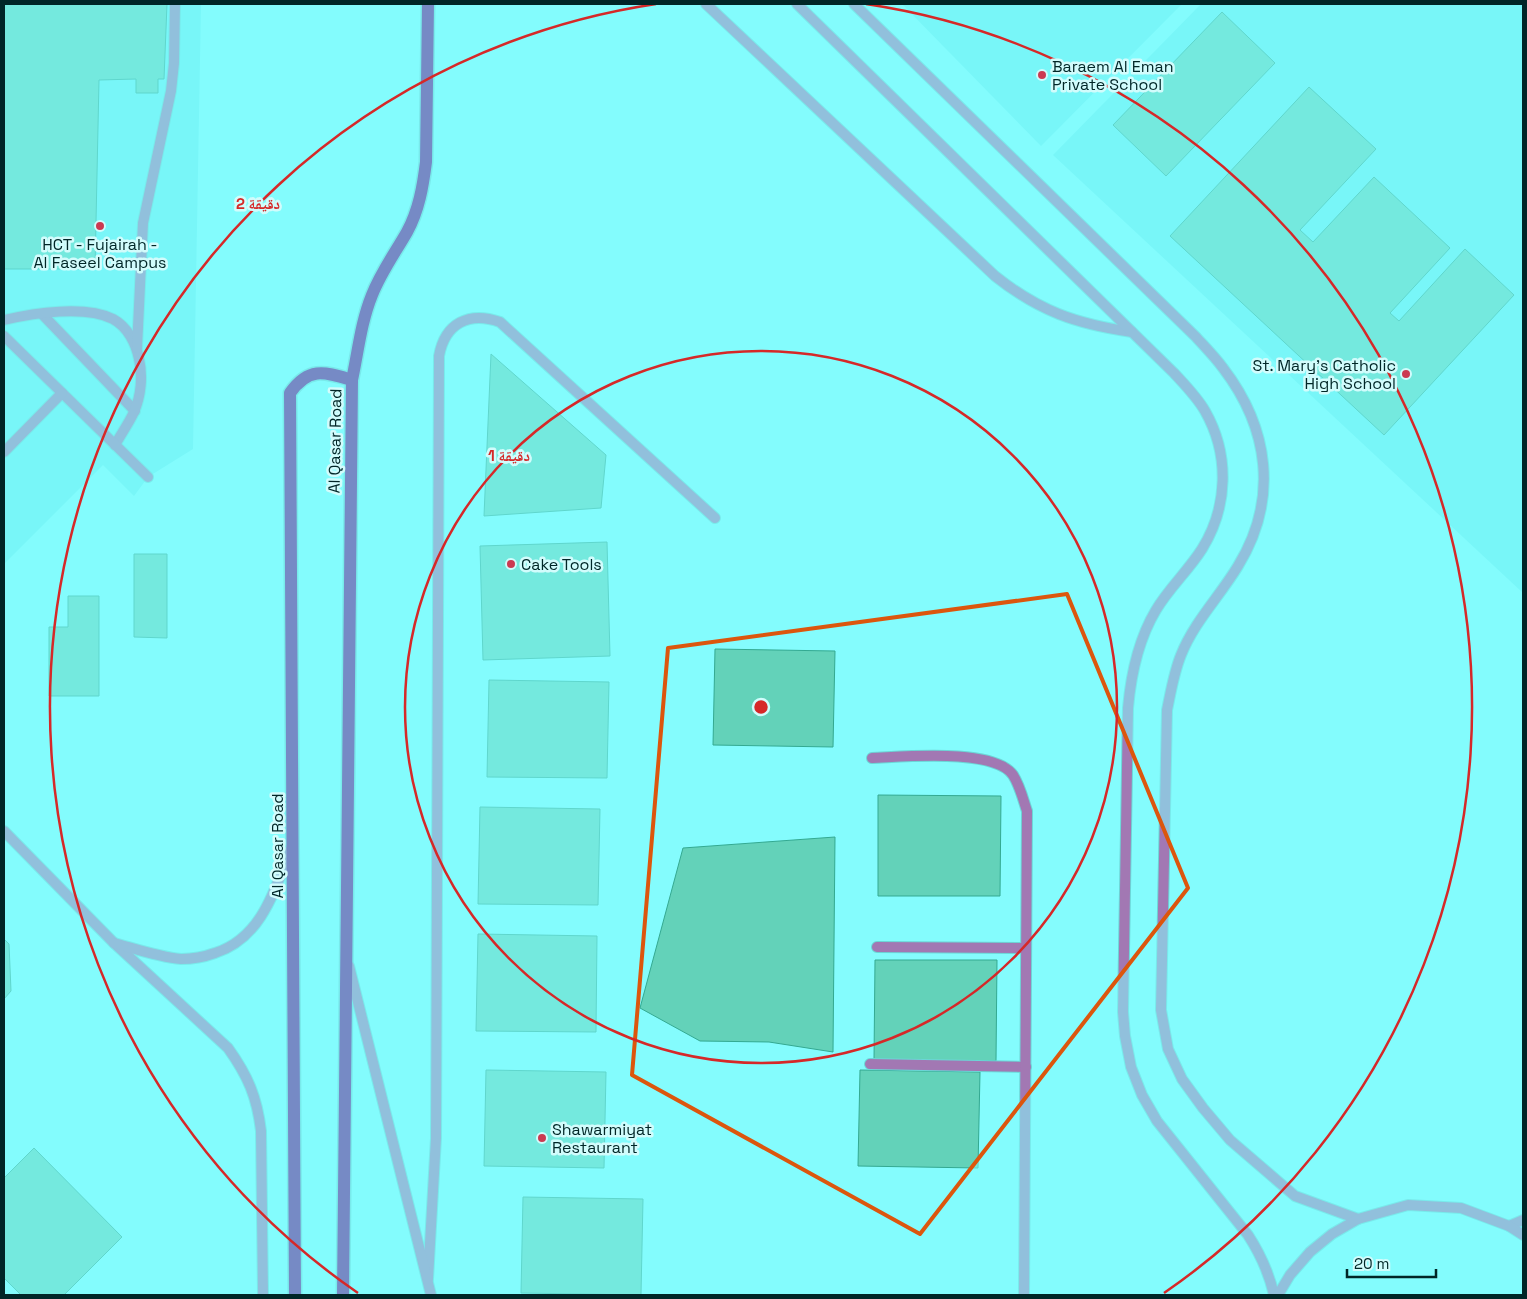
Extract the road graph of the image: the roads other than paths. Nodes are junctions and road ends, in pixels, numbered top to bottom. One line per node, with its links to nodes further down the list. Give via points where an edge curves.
1 (174, 4): 10 (street, via 171,91 143,223)
2 (428, 4): 11 (main road, via 423,186 408,230 371,296)
3 (706, 4): 8 (street, via 1015,292 1068,318)
4 (797, 4): 8 (street)
5 (854, 4): 27 (street, via 1196,337 1223,367 1254,421 1264,468 1264,493 1258,521 1239,565 1198,623 1181,654 1167,710 1161,1010 1168,1048 1182,1079 1230,1140 1295,1196)
6 (42, 314): 7 (street); 10 (street, via 98,314 114,320 129,334); 13 (street)
7 (4, 320)
8 (1132, 332): 36 (street, via 1174,373 1205,411 1222,457 1223,481 1213,529 1155,610 1138,650 1131,683 1125,1036 1131,1067 1142,1095 1157,1121 1261,1254)
9 (4, 336): 12 (street)
10 (137, 348): 13 (street, via 141,385)
11 (352, 380): 20 (main road, Al Qasar Road, via 325,372 311,374 298,381 290,392); 24 (main road, Al Qasar Road)
12 (62, 393): 14 (street); 15 (street)
13 (134, 411): 14 (street)
14 (115, 445): 16 (street)
15 (4, 452)
16 (148, 477)
17 (715, 518): 31 (street, via 500,322 477,317 455,325 447,334 439,356 436,1138)
18 (872, 758): 23 (street, via 963,756 994,762 1012,774 1027,811)
19 (4, 831): 21 (street)
20 (293, 843): 21 (street, via 262,916 236,943 220,952 184,959); 33 (main road, Al Qasar Road)
21 (113, 942): 32 (street, via 228,1048 252,1087 261,1131)
22 (877, 947): 23 (street)
23 (1026, 948): 26 (street)
24 (346, 953): 31 (street); 34 (main road, Al Qasar Road)
25 (870, 1064): 26 (street)
26 (1026, 1067): 35 (street)
27 (1358, 1219): 29 (street, via 1408,1205 1461,1208); 37 (street, via 1310,1252)
28 (1523, 1220): 29 (street)
29 (1509, 1226): 30 (street)
30 (1523, 1235)
31 (429, 1290)
32 (263, 1295)
33 (295, 1295)
34 (343, 1295)
35 (1024, 1295)
36 (1274, 1295)
37 (1278, 1295)

